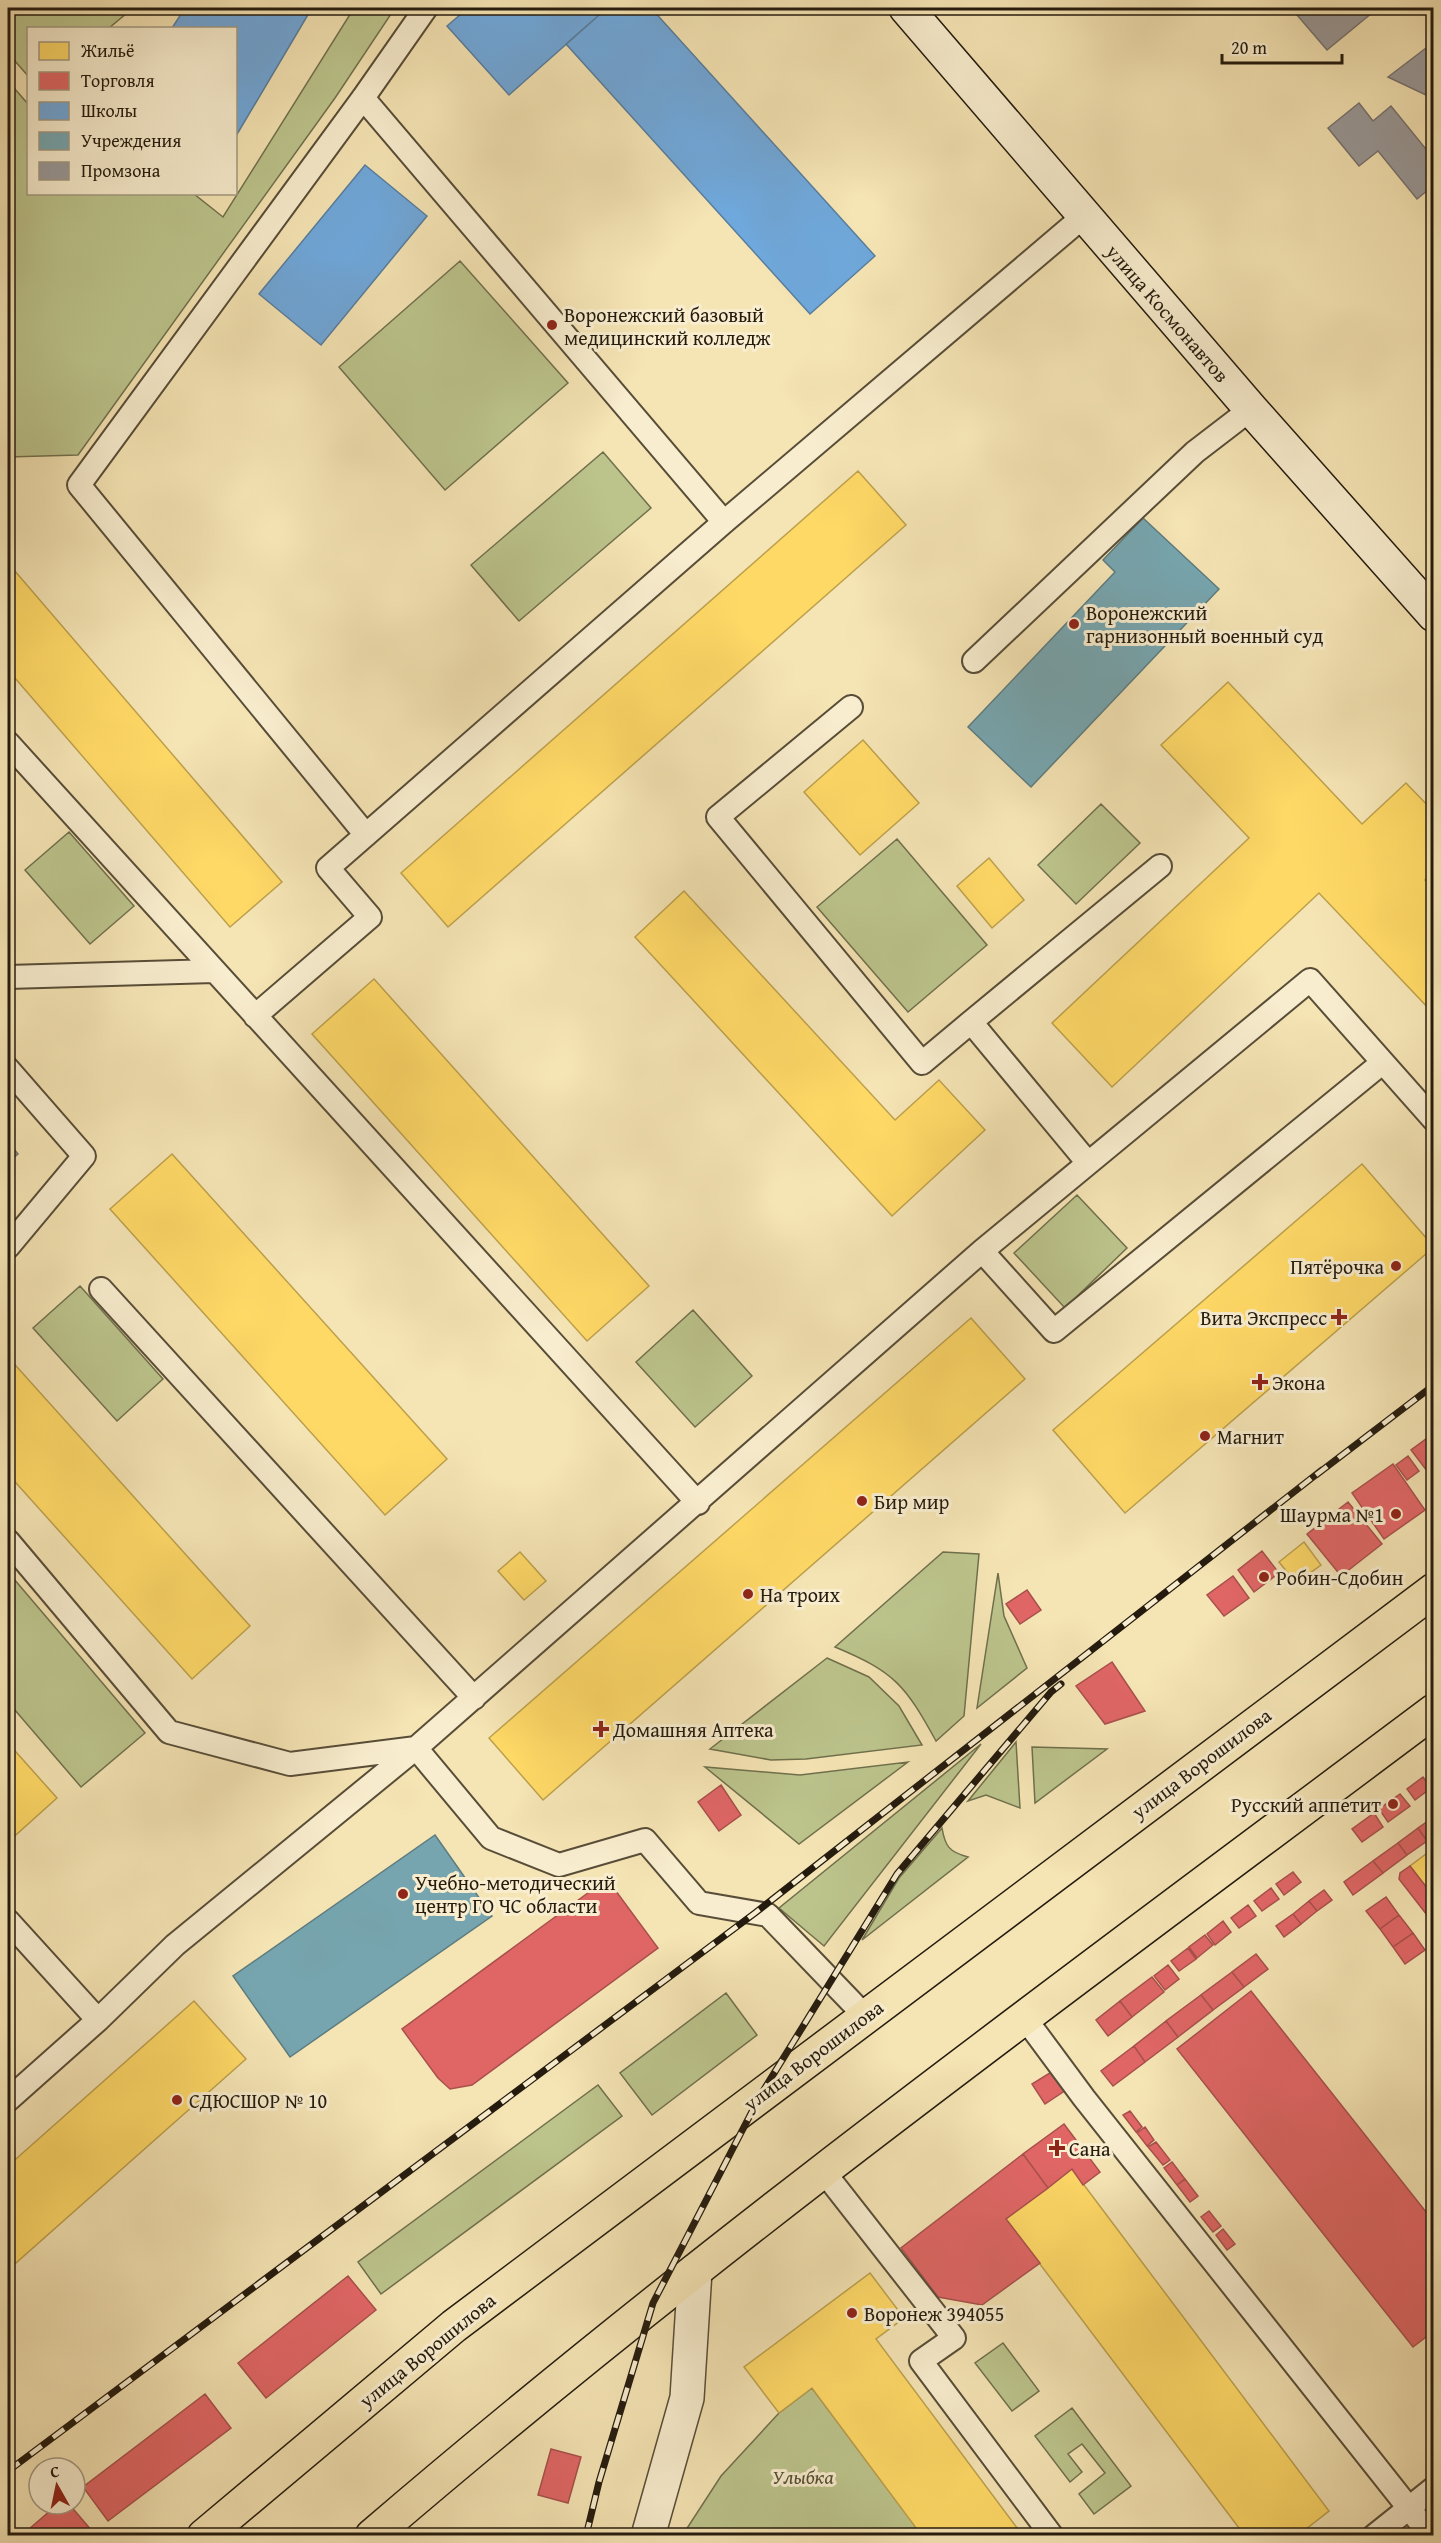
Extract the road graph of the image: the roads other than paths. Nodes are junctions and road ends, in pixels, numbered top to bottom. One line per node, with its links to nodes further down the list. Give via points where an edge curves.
1 (426, 8): 3 (lane)
2 (906, 8): 4 (main road, улица Космонавтов)
3 (363, 98): 6 (lane); 11 (lane, via 79,485)
4 (1084, 216): 5 (main road, улица Космонавтов); 6 (lane)
5 (1251, 409): 7 (main road, улица Космонавтов); 8 (lane, via 1195,453)
6 (724, 522): 11 (lane)
7 (1434, 615)
8 (974, 661)
9 (851, 707): 16 (lane, via 718,817 922,1063)
10 (8, 743): 13 (lane)
11 (366, 835): 15 (lane, via 328,868 370,917)
12 (1160, 866): 16 (lane)
13 (214, 971): 14 (lane); 15 (lane)
14 (8, 976)
15 (255, 1016): 24 (lane)
16 (971, 1022): 20 (lane)
17 (1382, 1063): 19 (lane); 20 (lane, via 1310,980); 22 (lane, via 1054,1331)
18 (8, 1069): 21 (lane, via 84,1156)
19 (1434, 1119)
20 (1088, 1163): 22 (lane)
21 (8, 1247)
22 (982, 1251): 24 (lane)
23 (101, 1289): 27 (lane)
24 (698, 1503): 27 (lane)
25 (8, 1542): 29 (lane, via 169,1732 290,1764)
26 (1434, 1590): 31 (main road, улица Ворошилова)
27 (474, 1698): 29 (lane)
28 (1434, 1711): 32 (main road)
29 (416, 1748): 31 (lane, via 491,1838 559,1865 645,1840 699,1903 768,1915); 33 (lane, via 175,1945)
30 (8, 1921): 33 (lane)
31 (865, 2016): 39 (main road, улица Ворошилова, via 454,2326)
32 (1024, 2017): 35 (main road); 38 (lane)
33 (98, 2020): 34 (lane)
34 (8, 2100)
35 (824, 2172): 36 (main road); 42 (lane, via 954,2338 921,2361)
36 (695, 2271): 40 (main road, via 518,2411); 41 (main road, via 687,2398)
37 (1434, 2488): 38 (lane)
38 (1408, 2507): 43 (lane); 44 (lane)
39 (204, 2535)
40 (372, 2535)
41 (648, 2535)
42 (1052, 2535)
43 (1374, 2535)
44 (1431, 2535)

